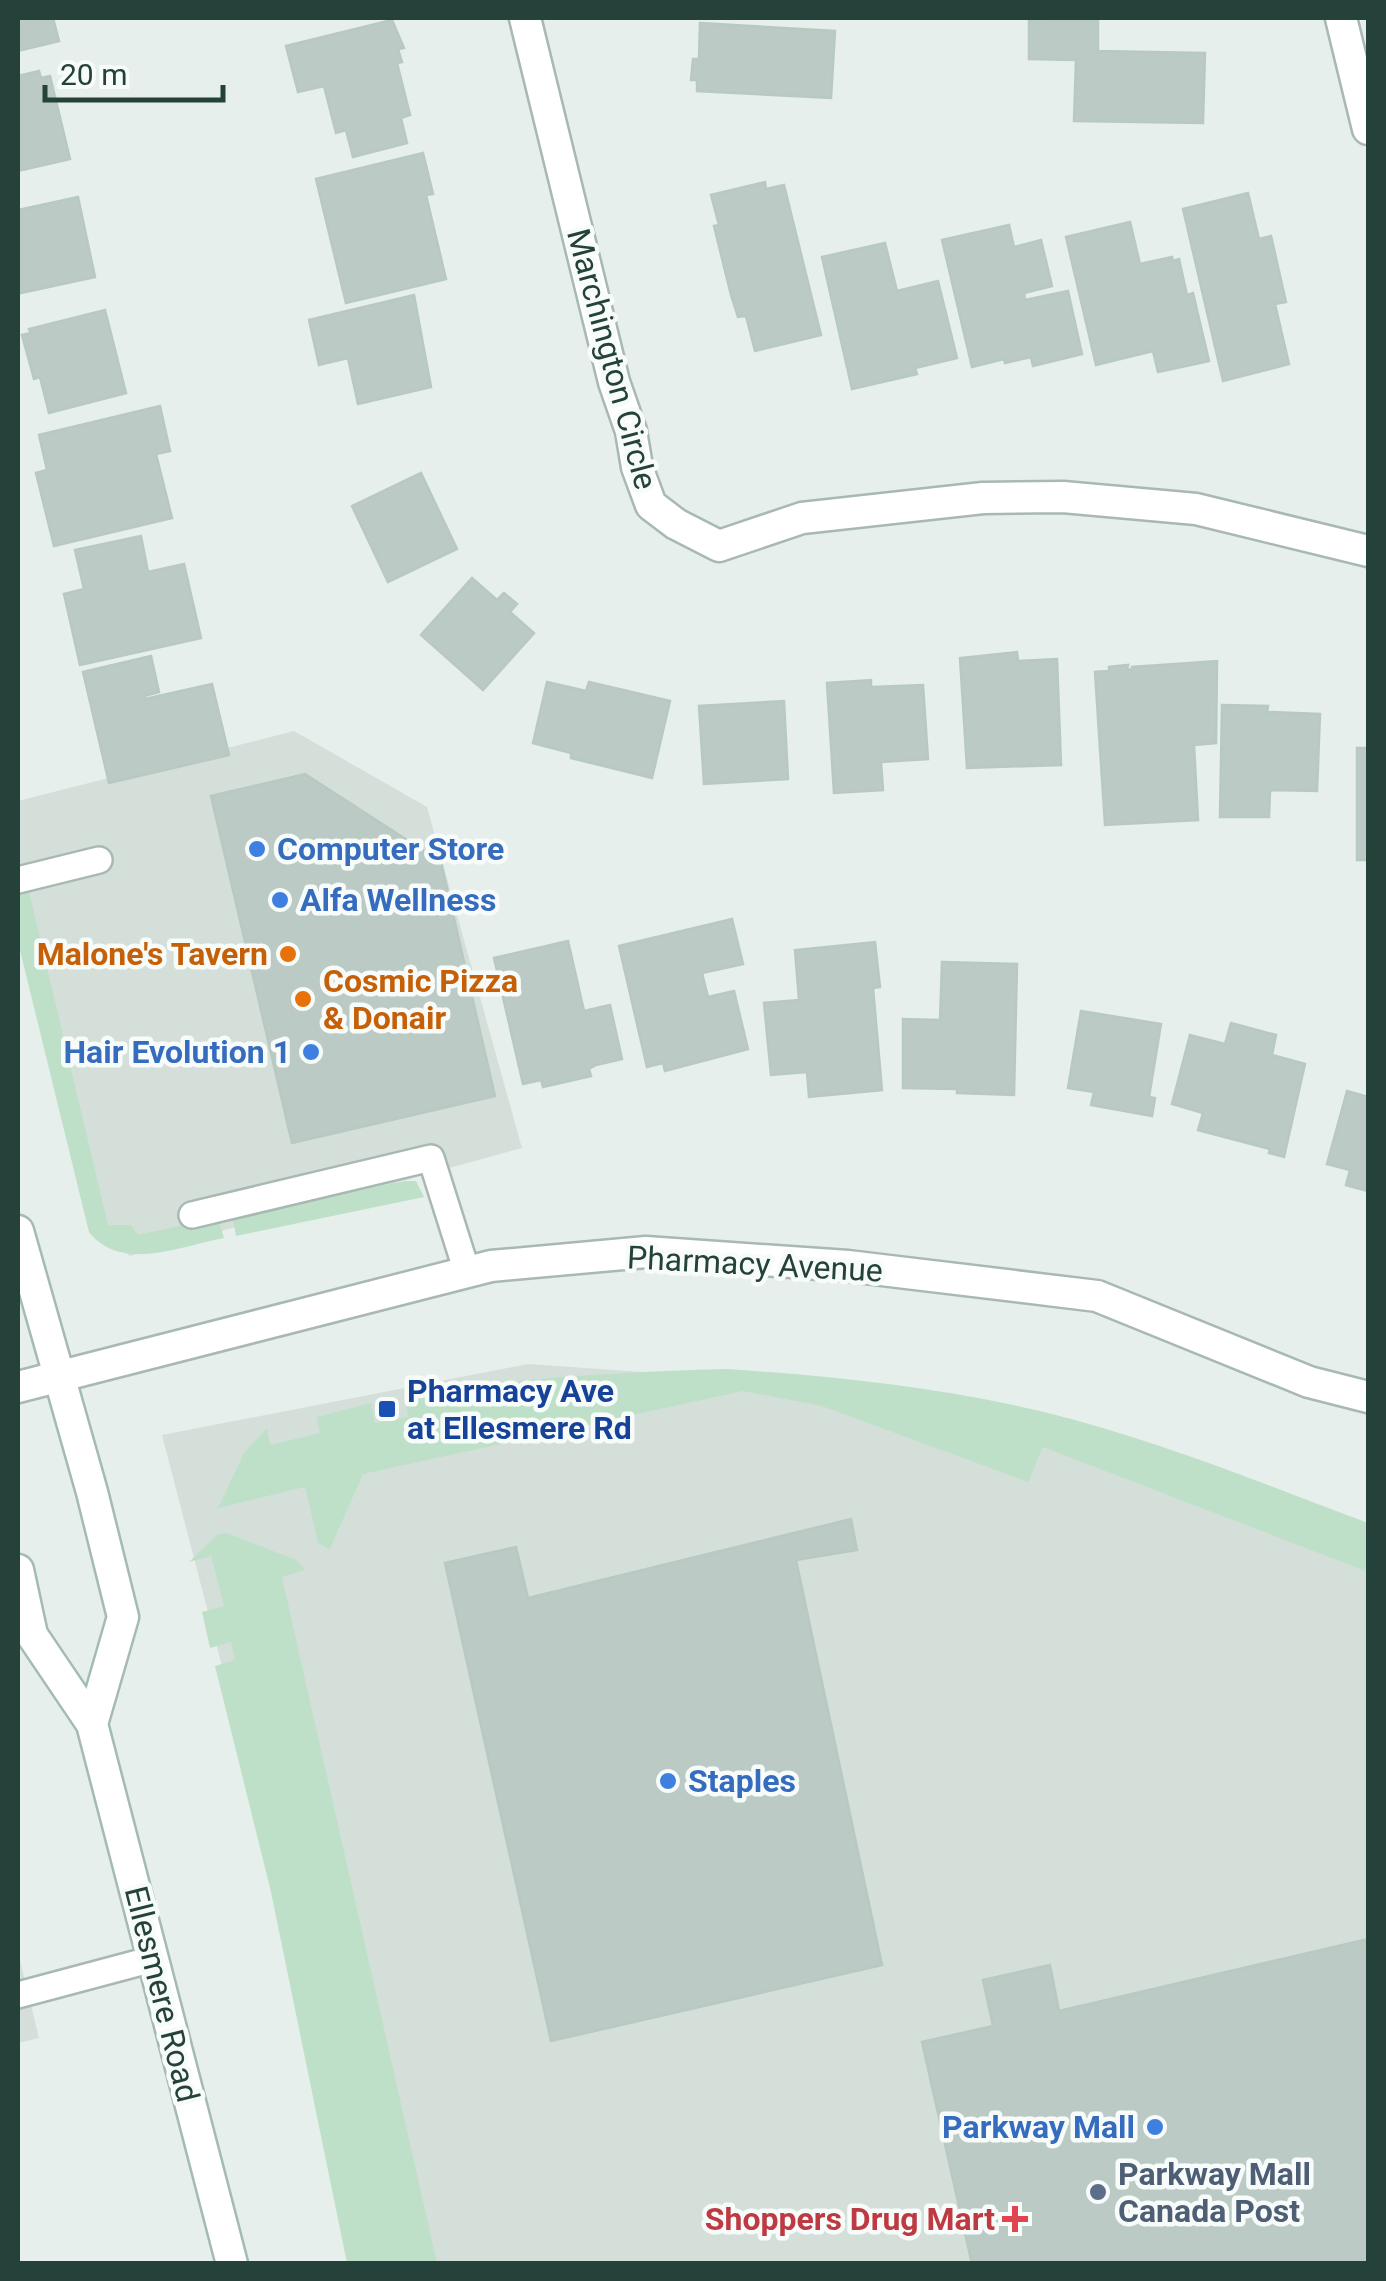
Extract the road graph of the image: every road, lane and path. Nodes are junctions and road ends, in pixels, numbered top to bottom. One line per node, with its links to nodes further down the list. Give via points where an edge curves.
1 (525, 18): 4 (street, Marchington Circle, via 636,467 651,504 676,524 719,546 802,518 982,498 1063,497 1196,509)
2 (1341, 18): 3 (street)
3 (1368, 129)
4 (1368, 550)
5 (99, 860): 6 (lane)
6 (18, 880)
7 (192, 1215): 9 (lane, via 432,1158)
8 (18, 1231): 10 (street)
9 (467, 1272): 10 (street, Pharmacy Avenue); 12 (street, Pharmacy Avenue, via 646,1252 848,1266 1098,1296 1309,1382)
10 (58, 1377): 11 (street, Pharmacy Avenue); 14 (street, via 123,1617)
11 (18, 1387)
12 (1368, 1397)
13 (18, 1570): 14 (street, Ellesmere Road, via 32,1636)
14 (92, 1724): 15 (street, Ellesmere Road)
15 (153, 1959): 16 (lane); 17 (street, Ellesmere Road)
16 (18, 1995)
17 (232, 2264)

